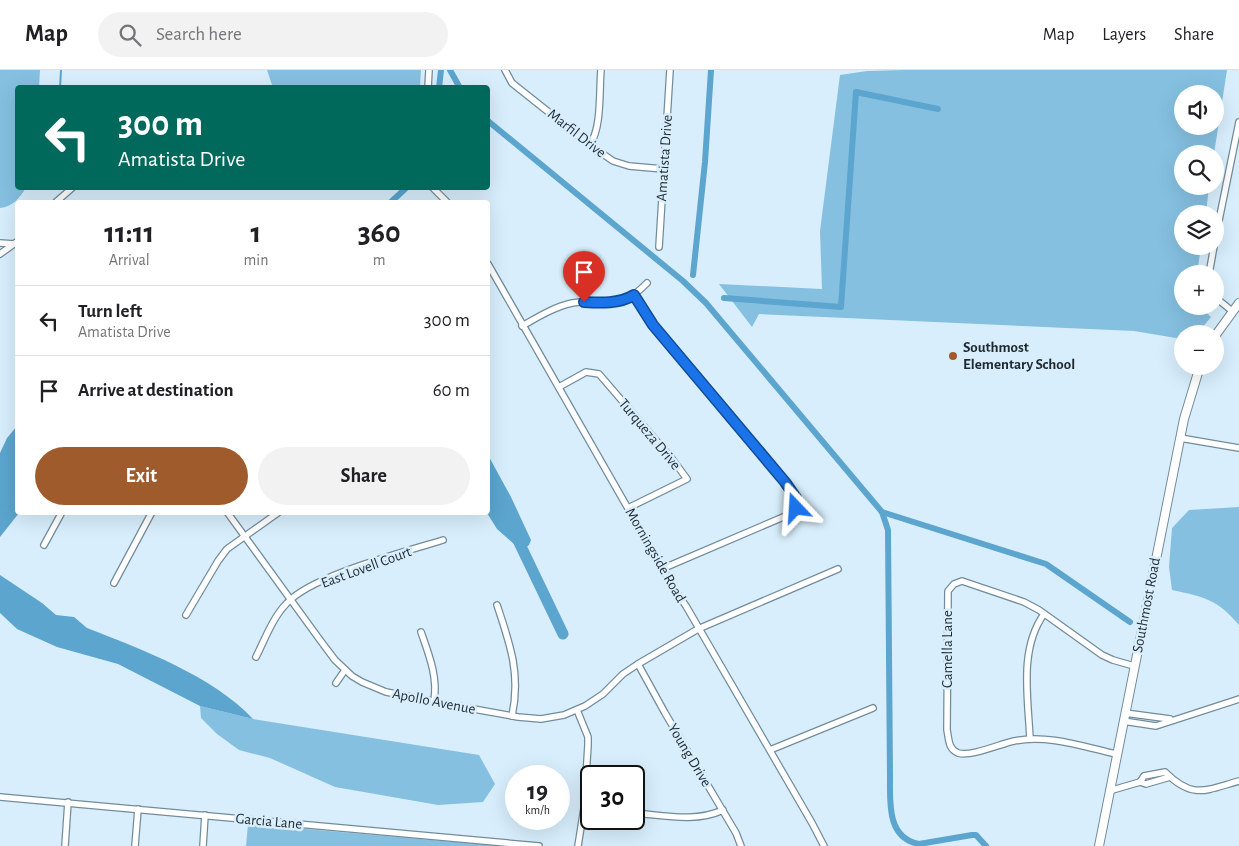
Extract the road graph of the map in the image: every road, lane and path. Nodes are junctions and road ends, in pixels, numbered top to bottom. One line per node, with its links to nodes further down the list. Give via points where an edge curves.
1 (429, 70): 5 (street)
2 (505, 70): 7 (street, Marfil Drive, via 512,84)
3 (601, 70): 7 (street, via 597,127)
4 (670, 70): 8 (street, Amatista Drive)
5 (428, 85)
6 (1239, 122): 13 (street)
7 (590, 145): 8 (street, Marfil Drive, via 621,164)
8 (663, 170): 17 (street, Amatista Drive)
9 (70, 190): 11 (street)
10 (435, 190): 12 (street)
11 (58, 200)
12 (445, 200)
13 (1222, 205)
14 (0, 243): 15 (street)
15 (15, 243)
16 (15, 244): 18 (street)
17 (659, 246)
18 (0, 254)
19 (490, 268): 26 (street, Morningside Road)
20 (647, 283): 21 (street)
21 (634, 295): 26 (street, via 616,302 564,305); 39 (street, via 653,325 796,498 796,508 788,515)
22 (1239, 304): 24 (main road)
23 (1224, 305): 24 (street)
24 (1232, 312): 25 (main road)
25 (1223, 325)
26 (522, 326): 28 (street, Morningside Road)
27 (1197, 375): 29 (main road, Southmost Road)
28 (558, 387): 31 (street, Morningside Road); 31 (street, Turqueza Drive, via 586,372 599,374 687,479)
29 (1180, 438): 30 (street); 50 (main road, Southmost Road)
30 (1239, 448)
31 (628, 508): 39 (street, Morningside Road)
32 (60, 515): 38 (street)
33 (150, 515): 41 (street)
34 (229, 515): 36 (street, Apollo Avenue)
35 (275, 515): 36 (street)
36 (244, 536): 42 (street, Apollo Avenue); 45 (street, via 218,561)
37 (443, 540): 42 (street, East Lovell Court, via 339,574 313,585)
38 (44, 545)
39 (664, 568): 46 (street, Morningside Road)
40 (838, 569): 46 (street, Apollo Avenue)
41 (114, 583)
42 (291, 600): 48 (street, East Lovell Court, via 280,613); 51 (street, Apollo Avenue)
43 (497, 605): 58 (street, via 516,676)
44 (1044, 614): 50 (street, Camella Lane, via 1102,655); 61 (street, via 1033,632 1029,649); 61 (street, Camella Lane, via 1024,602 966,582 954,584 948,595 947,730 951,747 964,754)
45 (186, 615)
46 (698, 628): 49 (street, Apollo Avenue); 62 (street, Morningside Road)
47 (421, 632): 54 (street, via 434,674)
48 (256, 657)
49 (638, 664): 56 (street, Apollo Avenue, via 595,700); 74 (street, Young Drive)
50 (1134, 666): 57 (main road, Southmost Road)
51 (345, 670): 52 (street); 54 (street, Apollo Avenue, via 362,682 386,692)
52 (336, 683)
53 (1239, 699): 59 (street)
54 (434, 701): 58 (street, Apollo Avenue)
55 (873, 708): 62 (street)
56 (577, 710): 58 (street, Apollo Avenue, via 541,719); 64 (street, via 588,737)
57 (1125, 713): 59 (street, via 1162,720); 60 (main road, Southmost Road)
58 (512, 716)
59 (1175, 719): 60 (street, via 1156,726)
60 (1123, 722): 63 (main road, Southmost Road)
61 (1030, 739): 63 (street, Camella Lane)
62 (770, 750): 84 (street, Morningside Road)
63 (1116, 754): 70 (main road, Southmost Road)
64 (587, 765)
65 (1153, 774): 66 (street, via 1165,772); 68 (street, via 1144,776); 69 (street)
66 (1170, 777): 67 (street, via 1191,791 1199,792); 69 (street)
67 (1239, 781)
68 (1140, 782): 69 (street); 70 (street)
69 (1155, 782)
70 (1109, 791): 85 (main road, Southmost Road)
71 (0, 797): 72 (street, Garcia Lane)
72 (68, 802): 73 (street, Garcia Lane); 78 (street)
73 (138, 809): 76 (street, Garcia Lane); 79 (street)
74 (723, 810): 75 (street, via 694,818); 83 (street, Young Drive)
75 (645, 814)
76 (205, 815): 80 (street); 81 (street, Garcia Lane)
77 (581, 830): 82 (street)
78 (65, 846)
79 (135, 846)
80 (203, 846)
81 (539, 846)
82 (578, 846)
83 (741, 846)
84 (824, 846)
85 (1099, 846)

